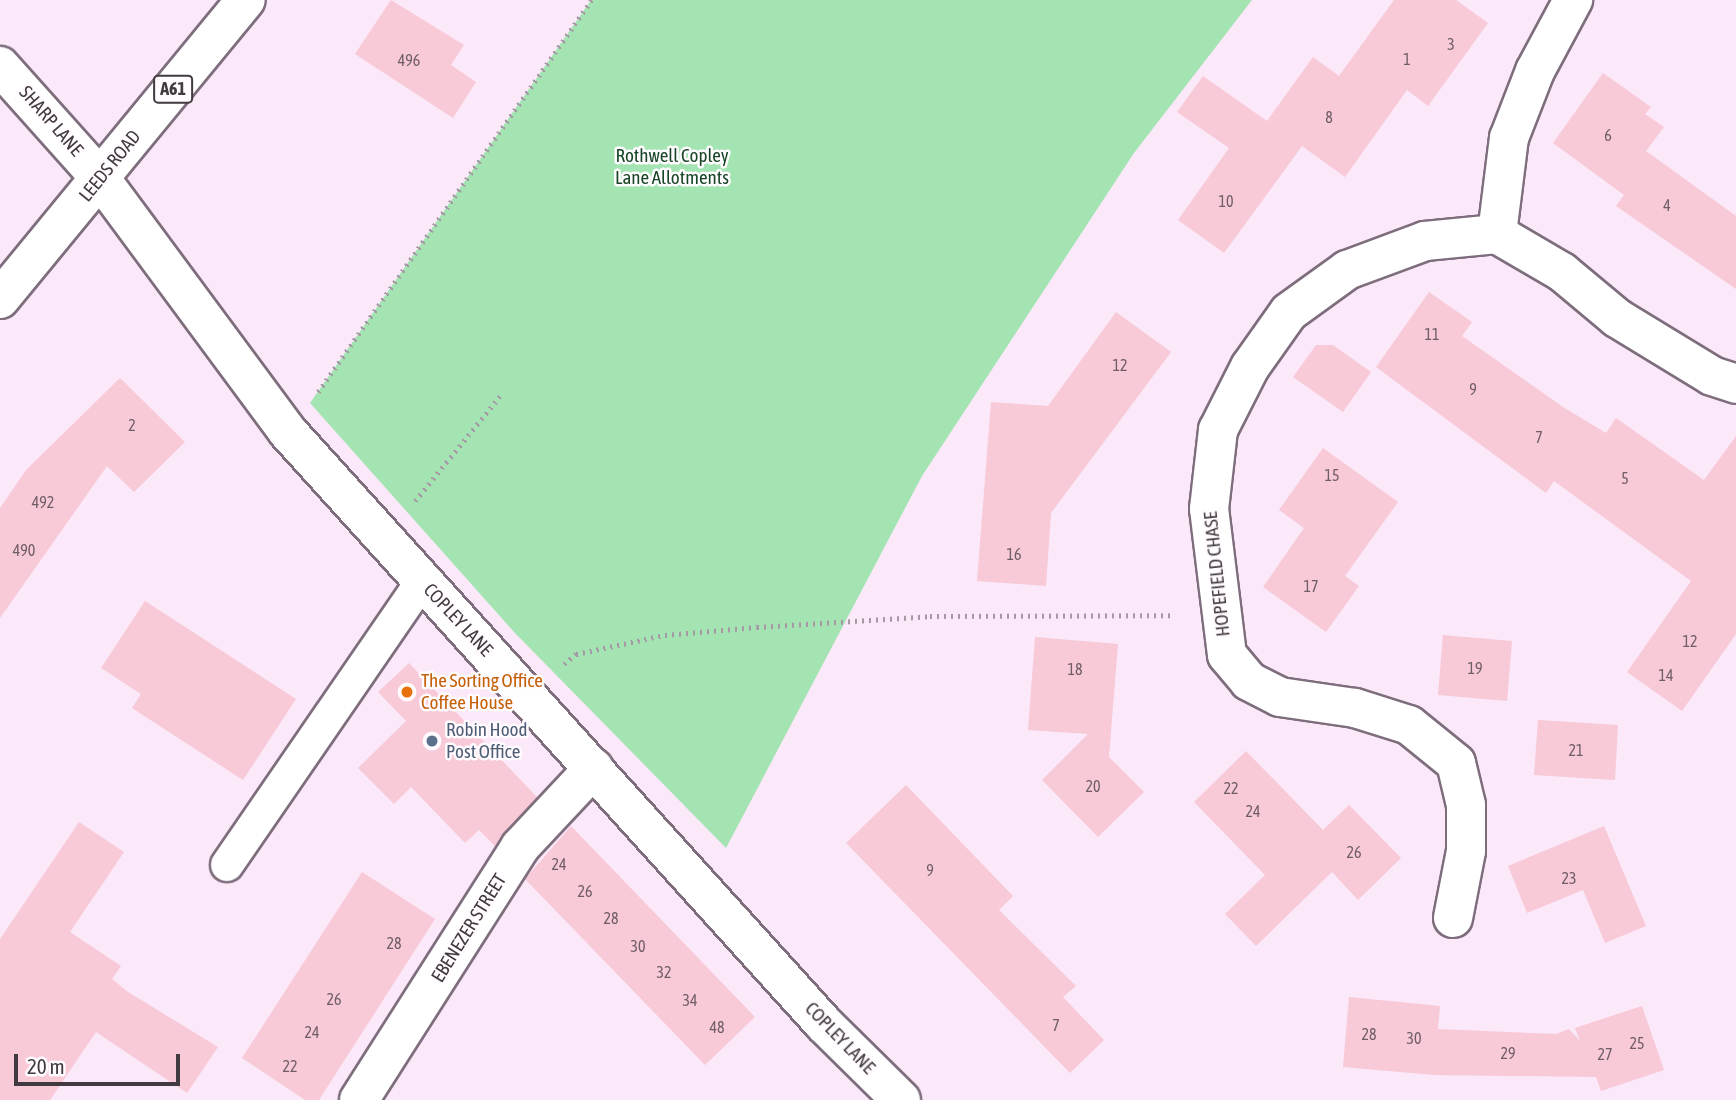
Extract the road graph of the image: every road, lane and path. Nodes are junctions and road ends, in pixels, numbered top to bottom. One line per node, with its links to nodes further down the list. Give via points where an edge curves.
1 (246, 0): 5 (street, LEEDS ROAD / A61)
2 (591, 0): 10 (path)
3 (1573, 0): 6 (street, via 1535,71 1509,138)
4 (0, 66): 5 (street, SHARP LANE)
5 (100, 177): 7 (street, LEEDS ROAD / A61); 10 (street, COPLEY LANE)
6 (1497, 234): 8 (street, via 1562,272 1617,318 1712,376); 13 (street, HOPEFIELD CHASE, via 1425,241 1347,270 1289,312 1250,367 1218,430 1209,509)
7 (0, 299)
8 (1736, 384)
9 (500, 396): 11 (path, via 427,490)
10 (287, 431): 11 (street, COPLEY LANE)
11 (379, 536): 12 (street, COPLEY LANE)
12 (422, 581): 14 (street, COPLEY LANE); 16 (lane)
13 (1219, 614): 14 (path, via 930,616 665,635 576,654); 17 (street, HOPEFIELD CHASE, via 1227,655 1249,681 1280,697 1355,708 1409,725 1456,764 1466,805 1466,851)
14 (527, 695): 15 (street, COPLEY LANE)
15 (594, 768): 18 (street, EBENEZER STREET, via 520,847); 19 (street, COPLEY LANE, via 824,1024)
16 (227, 865)
17 (1452, 918)
18 (359, 1100)
19 (901, 1100)

